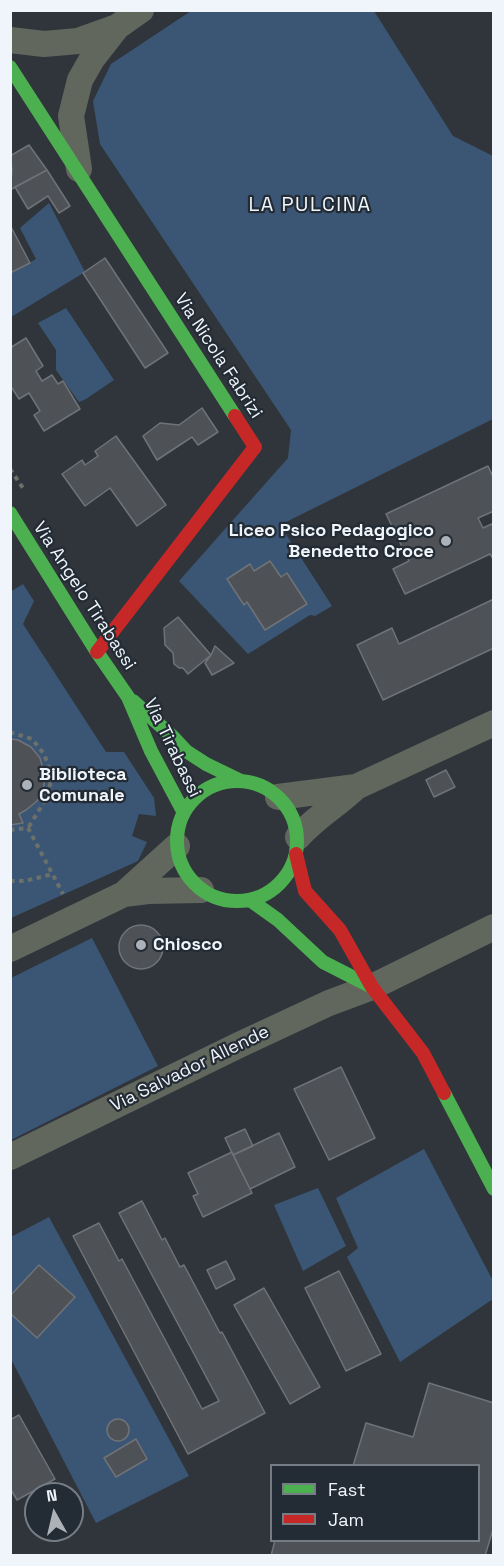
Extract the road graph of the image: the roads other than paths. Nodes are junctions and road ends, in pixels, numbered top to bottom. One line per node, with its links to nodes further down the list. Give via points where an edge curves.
1 (141, 10): 2 (street)
2 (117, 27): 3 (street, via 78,41 44,44); 5 (street, via 80,80 71,116)
3 (10, 40)
4 (10, 67): 5 (street, Via Nicola Fabrizi)
5 (80, 174): 7 (street, Via Nicola Fabrizi, via 255,447)
6 (10, 513): 7 (street, Via Angelo Tirabassi)
7 (98, 652): 8 (street, Via Angelo Tirabassi)
8 (128, 697): 10 (street, Via Tirabassi, via 186,751); 13 (street, Via Tirabassi)
9 (494, 723): 11 (street)
10 (241, 781): 12 (street); 13 (street, via 208,788)
11 (356, 787): 12 (street); 14 (street, via 315,819)
12 (278, 797): 14 (street, via 294,822)
13 (184, 813): 15 (street)
14 (297, 845): 18 (street, via 290,870 280,883); 21 (street, via 305,891 340,930)
15 (177, 846): 16 (street, via 189,878); 17 (street)
16 (201, 890): 17 (street); 18 (street, via 233,902)
17 (124, 894): 20 (street)
18 (250, 900): 21 (street, via 277,918 320,960)
19 (494, 927): 21 (street, Via Salvador Allende)
20 (10, 949)
21 (372, 987): 22 (street, Via Salvador Allende, via 239,1045); 23 (street, via 423,1053)
22 (10, 1157)
23 (494, 1189)

